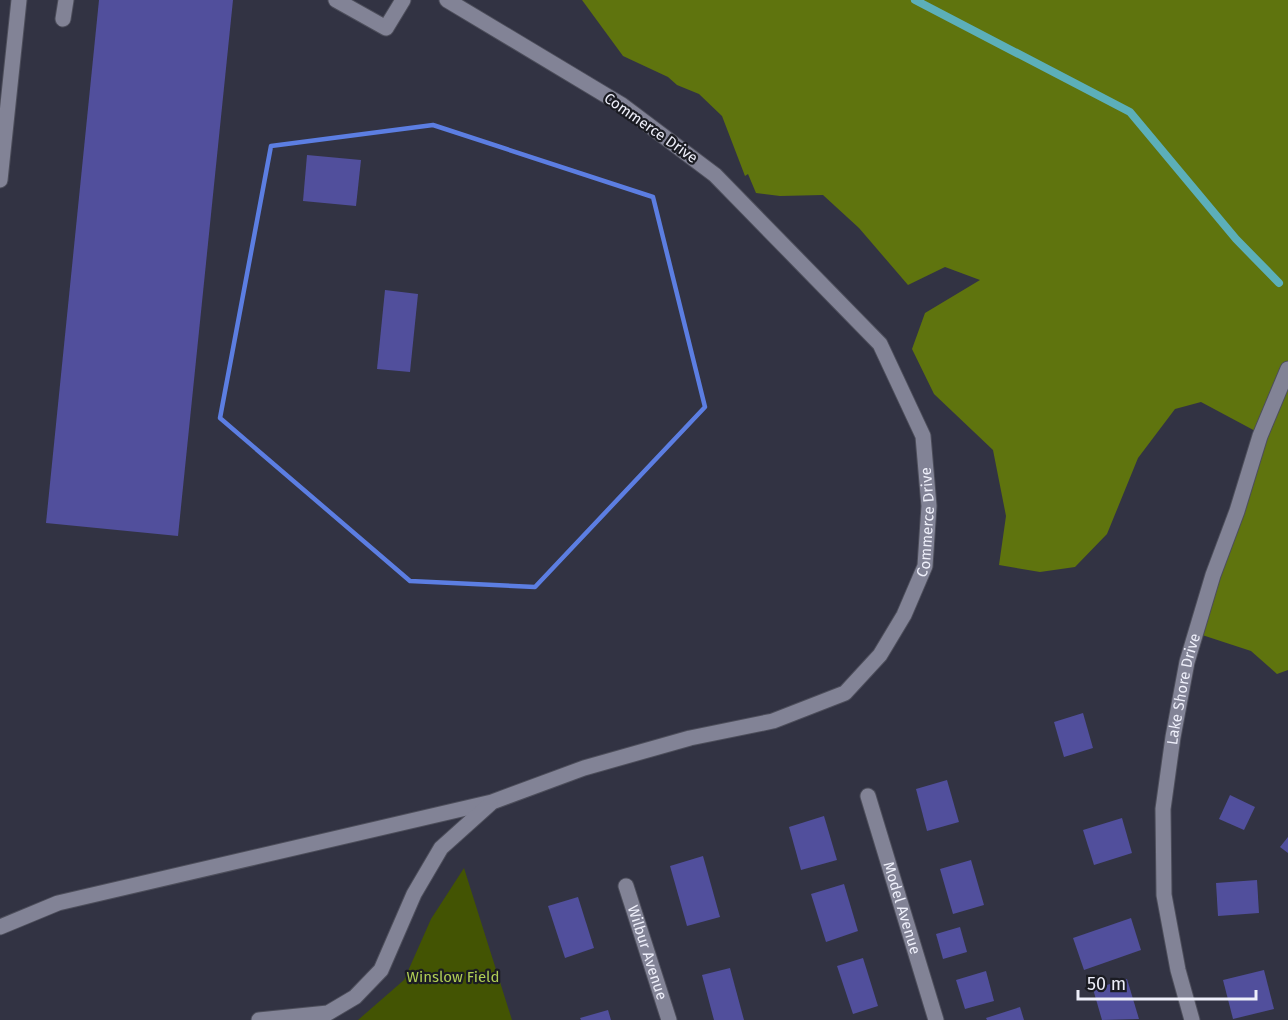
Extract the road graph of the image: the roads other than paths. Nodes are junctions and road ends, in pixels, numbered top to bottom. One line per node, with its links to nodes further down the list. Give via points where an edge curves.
1 (19, 0): 7 (street)
2 (66, 0): 6 (street)
3 (336, 0): 4 (street, via 386,28)
4 (403, 0)
5 (447, 0): 10 (street, Commerce Drive, via 622,105 715,175 872,335 880,344 923,436 929,506 925,566 904,615 880,655 845,693 773,721 690,738 584,768)
6 (63, 19)
7 (0, 180)
8 (1288, 369): 16 (street, Lake Shore Drive, via 1260,436 1213,575 1187,662 1173,737 1163,809 1164,895)
9 (868, 796): 15 (street, Model Avenue)
10 (492, 802): 12 (street, via 58,903); 13 (street, via 441,848 414,894 381,970 355,997 328,1013)
11 (626, 886): 14 (street, Wilbur Avenue)
12 (0, 927)
13 (259, 1020)
14 (669, 1020)
15 (936, 1020)
16 (1192, 1020)

